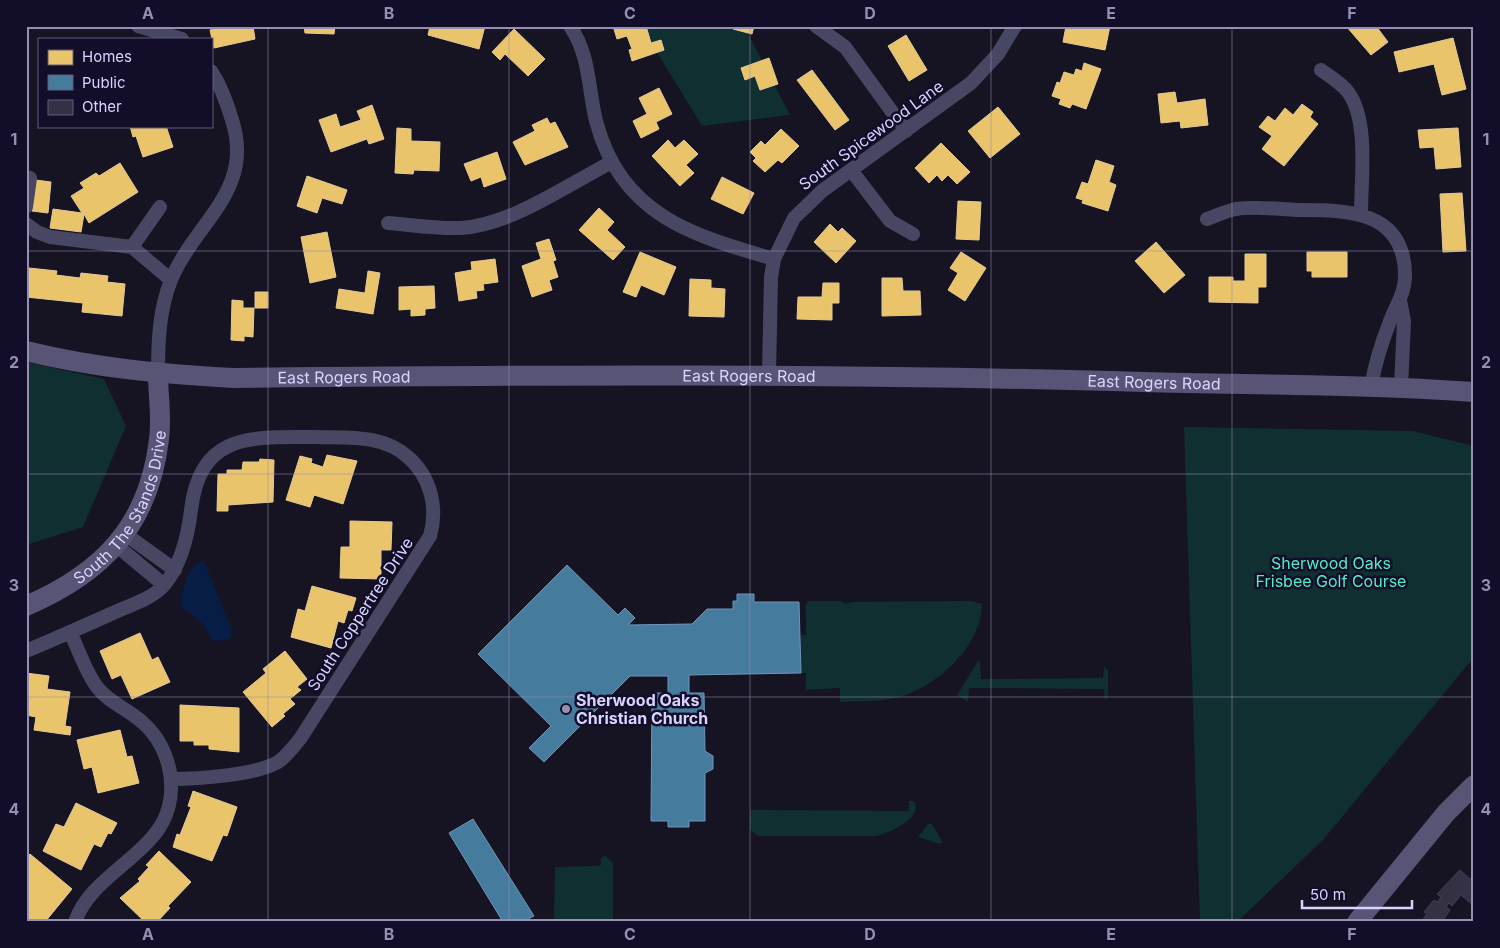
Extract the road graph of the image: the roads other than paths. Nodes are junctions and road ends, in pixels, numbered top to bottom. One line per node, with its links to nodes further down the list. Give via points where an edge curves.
1 (138, 26): 5 (street)
2 (570, 26): 9 (street, via 584,53 596,119)
3 (816, 26): 8 (street, via 845,47)
4 (1015, 26): 8 (street, South Spicewood Lane, via 998,54 971,83)
5 (179, 38)
6 (1321, 70): 14 (street, via 1346,89 1357,109)
7 (212, 73): 21 (street, via 236,132 237,163 225,198 182,257)
8 (906, 131): 10 (street, South Spicewood Lane)
9 (612, 162): 16 (street, via 507,218 486,224 461,228); 20 (street, via 637,195 666,219 698,236)
10 (851, 170): 18 (street, via 890,221); 20 (street, South Spicewood Lane, via 799,211)
11 (30, 178): 12 (street)
12 (26, 207)
13 (160, 208): 19 (street)
14 (1361, 214): 15 (street, via 1340,210 1236,209); 22 (street, via 1384,226 1399,245 1406,276)
15 (1207, 219)
16 (388, 223)
17 (26, 224): 19 (street, via 50,237)
18 (913, 234)
19 (132, 247): 21 (street)
20 (774, 259): 25 (street, South Spicewood Lane, via 769,297)
21 (171, 280): 24 (street, via 161,319)
22 (1400, 300): 26 (street, via 1389,322); 27 (street, via 1404,321)
23 (26, 351): 24 (main road, East Rogers Road, via 90,366)
24 (158, 374): 25 (main road, East Rogers Road, via 233,378); 29 (main road, South The Stands Drive, via 160,437 156,459 138,512)
25 (769, 374): 26 (main road, East Rogers Road)
26 (1371, 386): 27 (main road, East Rogers Road)
27 (1401, 386): 28 (main road, East Rogers Road)
28 (1474, 392)
29 (121, 540): 30 (street); 31 (street); 32 (main road, South The Stands Drive, via 106,557 72,584)
30 (174, 570): 31 (street, South Coppertree Drive); 35 (street, South Coppertree Drive, via 187,535 200,473 214,454 236,442 267,437 380,441 410,458 427,482 432,496 433,525 424,547 291,750 278,762 250,771)
31 (164, 585): 33 (street, South Coppertree Drive, via 146,598)
32 (26, 606)
33 (70, 632): 34 (street, South Coppertree Drive); 35 (street, via 96,687 143,722 157,739)
34 (26, 651)
35 (172, 779): 38 (street, via 166,814 156,834 95,891)
36 (1474, 786): 39 (main road, via 1446,812)
37 (1474, 790): 40 (main road, via 1444,837)
38 (74, 922)
39 (1357, 922)
40 (1371, 922)

